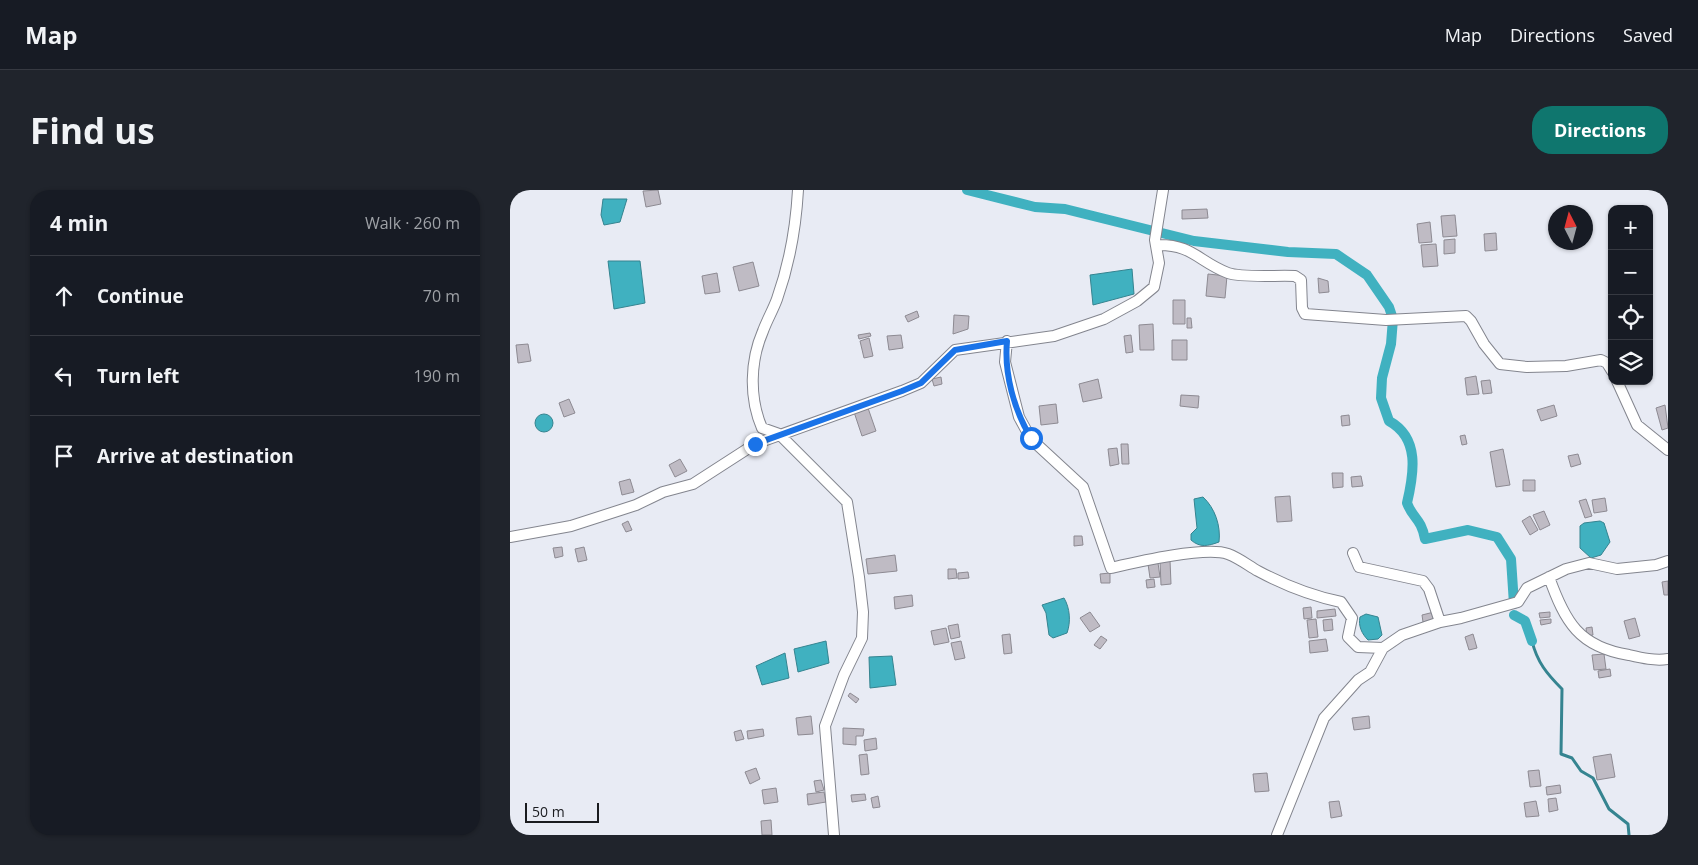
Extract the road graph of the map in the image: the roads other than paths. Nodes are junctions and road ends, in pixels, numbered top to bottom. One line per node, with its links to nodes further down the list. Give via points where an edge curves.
1 (798, 190): 7 (street, via 797,215 784,272 754,366 752,399 758,418 762,428)
2 (1163, 190): 3 (street, via 1155,240)
3 (1157, 245): 4 (street, via 1159,263 1154,287 1137,300 1104,319 1054,336); 5 (street, via 1173,245 1192,252 1230,274 1295,276 1301,280 1305,314 1386,320 1466,316 1500,364 1566,366 1601,360)
4 (1007, 341): 7 (street, via 955,350 921,383); 14 (street, via 1005,362 1019,417 1031,438 1083,487 1111,568 1196,553 1228,554 1259,572 1314,596 1341,602 1352,618 1348,637 1358,647)
5 (1608, 365)
6 (1618, 385): 8 (street, via 1637,425)
7 (779, 434): 9 (street, via 755,444 693,484 664,492 636,506 570,526); 16 (street, via 847,502 859,577 862,638 825,726)
8 (1668, 450)
9 (510, 537)
10 (1353, 553): 13 (street, via 1359,567 1423,581)
11 (1668, 560): 12 (street, via 1656,566 1617,569 1589,563 1566,568)
12 (1549, 577): 13 (street, via 1527,588 1518,602); 15 (street, via 1558,602 1572,627 1583,638 1598,648 1621,654)
13 (1440, 622): 14 (street, via 1402,635)
14 (1383, 648): 17 (street, via 1370,672 1358,680 1324,718)
15 (1668, 659)
16 (834, 835)
17 (1277, 835)

